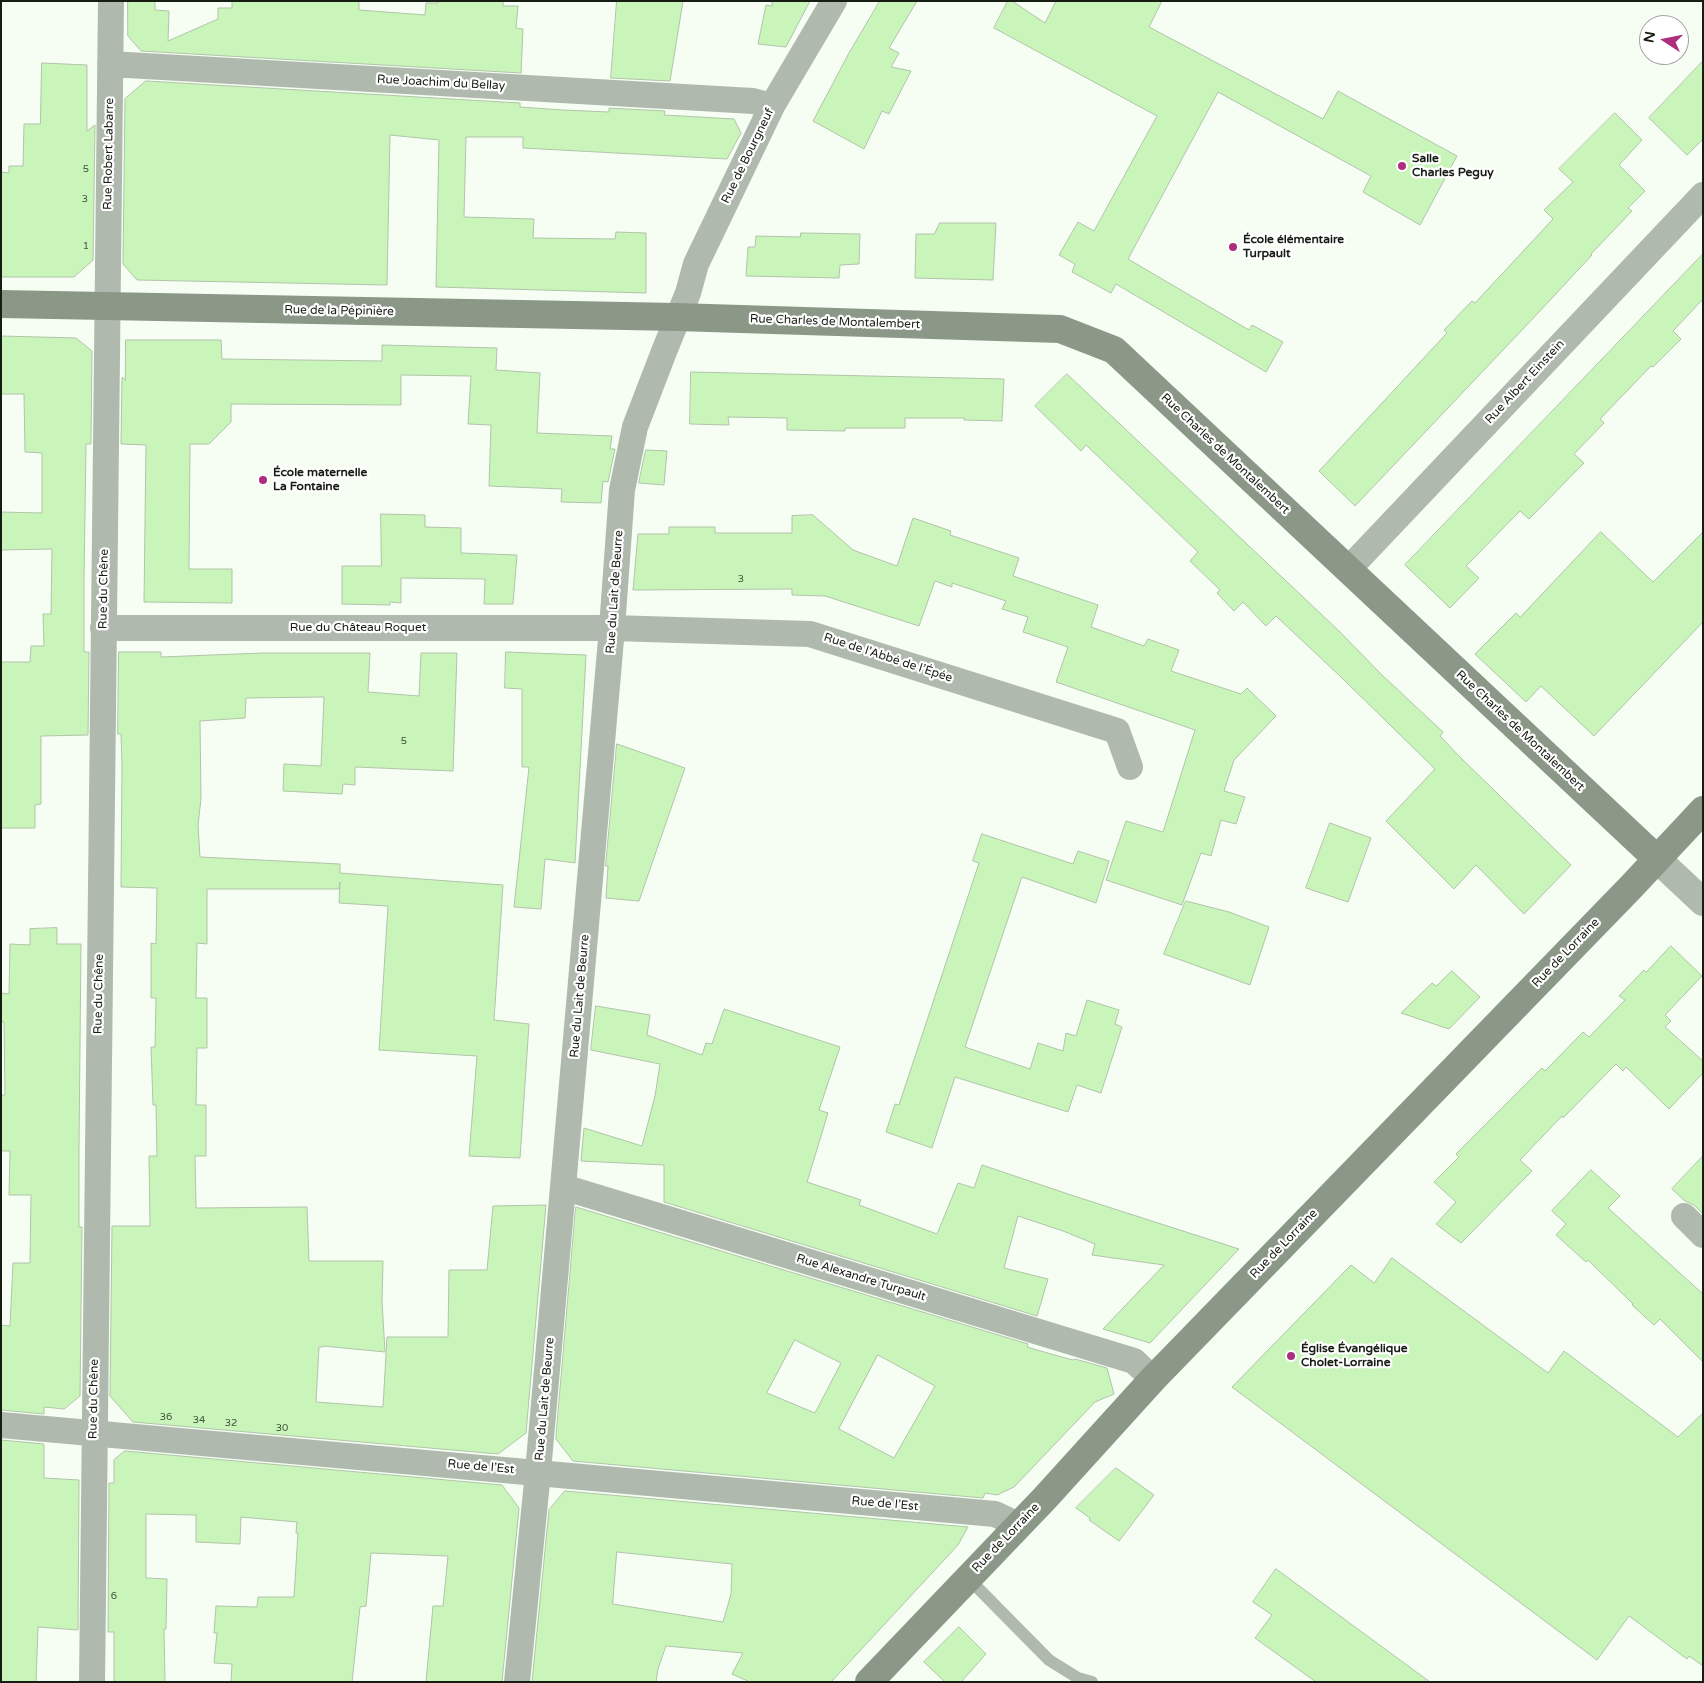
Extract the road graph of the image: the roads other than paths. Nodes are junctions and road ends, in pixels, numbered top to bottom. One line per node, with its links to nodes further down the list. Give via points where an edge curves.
1 (111, 1): 3 (street, Rue Robert Labarre)
2 (834, 1): 4 (street, Rue de Bourgneuf)
3 (110, 64): 4 (street, Rue Joachim du Bellay, via 753,101); 7 (street, Rue Robert Labarre)
4 (772, 106): 8 (street, Rue de Bourgneuf, via 696,264)
5 (1703, 195): 9 (street, Rue Albert Einstein)
6 (1, 304): 7 (main road, Rue de la Pépinière)
7 (107, 306): 8 (main road, Rue de la Pépinière); 10 (street, Rue du Chêne)
8 (678, 317): 9 (main road, Rue Charles de Montalembert, via 1060,330 1078,336 1114,350); 11 (street, Rue du Lait de Beurre, via 634,427 622,490)
9 (1349, 570): 14 (main road, Rue Charles de Montalembert)
10 (103, 628): 11 (street, Rue du Château Roquet); 21 (street, Rue du Chêne)
11 (612, 628): 12 (street, Rue de l’Abbé de l’Épée, via 810,634 1117,731); 16 (street, Rue du Lait de Beurre)
12 (1130, 767)
13 (1703, 810): 14 (main road, Rue de Lorraine)
14 (1657, 859): 15 (street); 19 (main road, Rue de Lorraine)
15 (1703, 902)
16 (563, 1187): 19 (street, Rue Alexandre Turpault, via 1134,1361); 22 (street, Rue du Lait de Beurre)
17 (1684, 1216): 18 (street)
18 (1703, 1235)
19 (1152, 1379): 23 (main road, Rue de Lorraine)
20 (1, 1425): 21 (street, Rue de l’Est)
21 (94, 1434): 22 (street, Rue de l’Est); 25 (street, Rue du Chêne)
22 (538, 1472): 23 (street, Rue de l’Est, via 995,1514); 26 (street, Rue du Lait de Beurre)
23 (1018, 1525): 24 (main road, Rue de Lorraine)
24 (968, 1578): 27 (main road, Rue de Lorraine); 28 (lane, via 1049,1660 1078,1678)
25 (92, 1682)
26 (517, 1682)
27 (869, 1682)
28 (1092, 1682)

